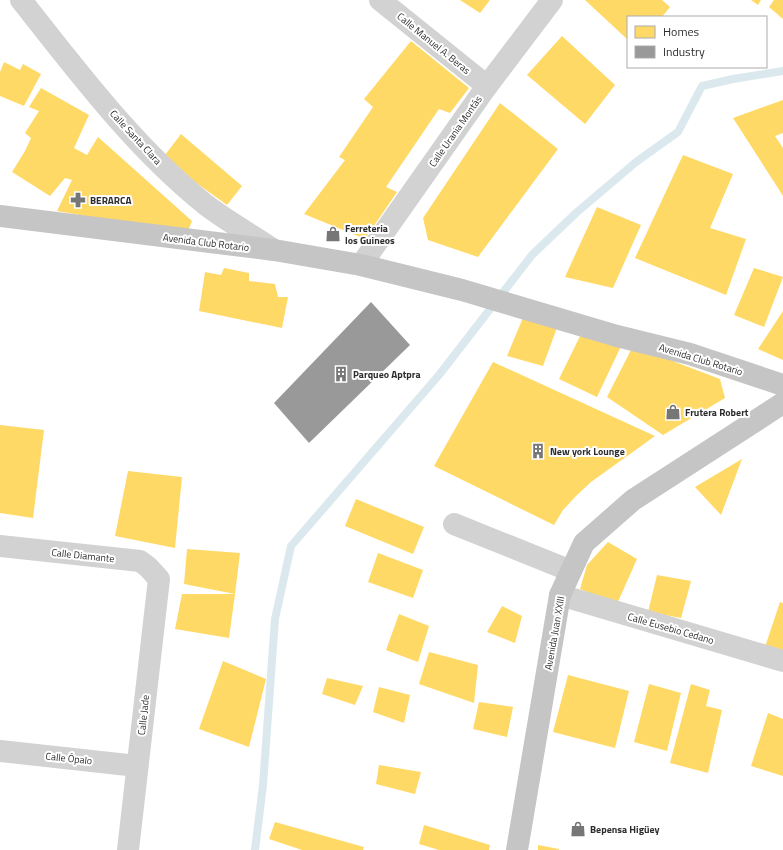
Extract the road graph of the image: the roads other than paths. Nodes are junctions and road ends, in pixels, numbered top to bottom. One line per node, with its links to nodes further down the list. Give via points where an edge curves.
1 (21, 0): 6 (street, Calle Santa Clara, via 91,89 158,162 207,205)
2 (380, 0): 4 (street, Calle Manuel A. Beras)
3 (552, 0): 4 (street, Calle Urania Montás)
4 (487, 86): 7 (street, Calle Urania Montás)
5 (0, 216): 6 (main road, Avenida Club Rotario)
6 (274, 250): 7 (main road, Avenida Club Rotario)
7 (361, 265): 8 (main road, Avenida Club Rotario, via 462,290 617,336 690,354)
8 (783, 385)
9 (783, 403): 12 (main road, Avenida Juan XXIII, via 633,500 584,543)
10 (454, 524): 12 (street)
11 (0, 546): 13 (street, Calle Diamante, via 140,561)
12 (571, 571): 14 (main road, Avenida Juan XXIII)
13 (159, 580): 17 (street, Calle Jade)
14 (560, 595): 15 (street, Calle Eusebio Cedano); 19 (main road, Avenida Juan XXIII)
15 (783, 661)
16 (0, 751): 17 (street, Calle Ópalo)
17 (138, 766): 18 (street, Calle Jade)
18 (128, 850)
19 (517, 850)

